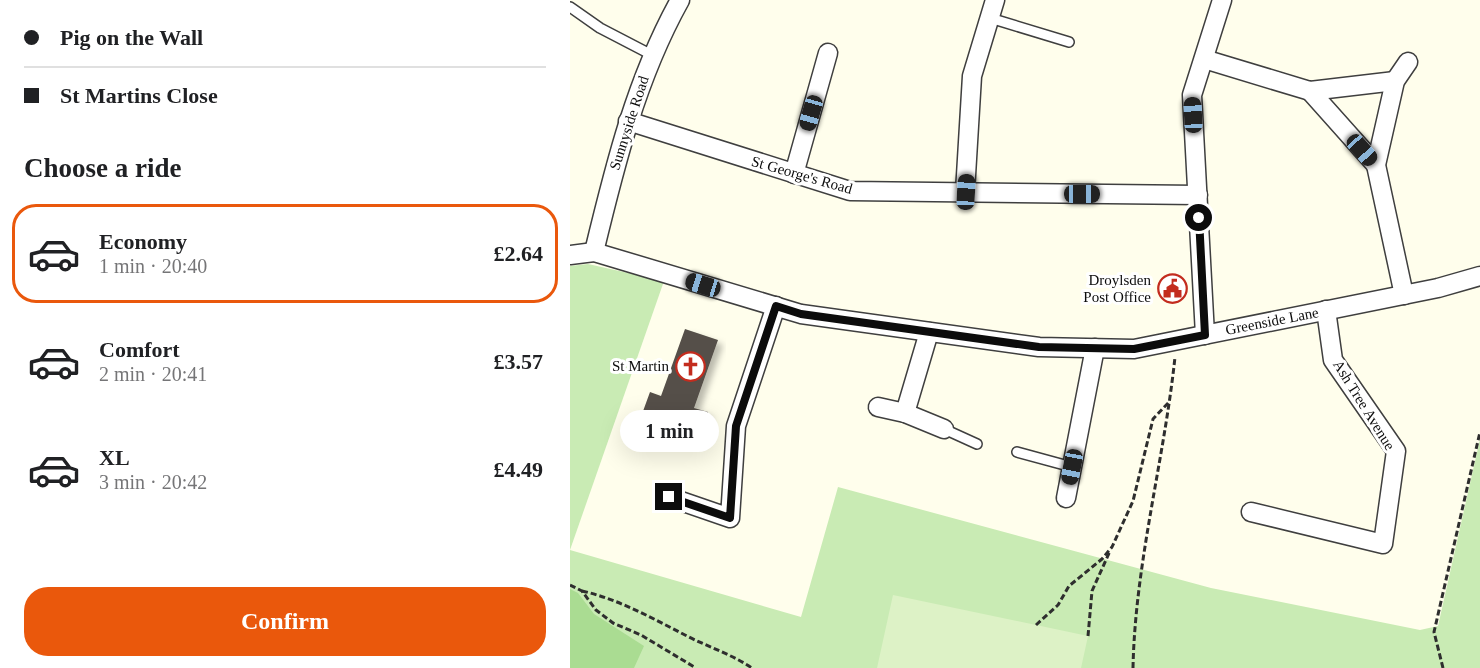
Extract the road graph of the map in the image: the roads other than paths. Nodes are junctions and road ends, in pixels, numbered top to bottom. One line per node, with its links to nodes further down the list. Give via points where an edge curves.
1 (680, 0): 8 (street, Sunnyside Road)
2 (995, 0): 5 (street)
3 (1222, 0): 9 (street)
4 (570, 7): 8 (lane)
5 (990, 18): 6 (lane); 16 (street, via 972,76)
6 (1069, 42)
7 (828, 53): 15 (street)
8 (652, 55): 13 (street, Sunnyside Road)
9 (1204, 58): 12 (street); 17 (street, via 1192,95)
10 (1408, 62): 11 (street)
11 (1395, 81): 12 (street); 14 (street)
12 (1310, 92): 14 (street)
13 (628, 122): 15 (street, St George's Road); 18 (street, Sunnyside Road)
14 (1376, 165): 21 (street)
15 (794, 174): 16 (street, St George's Road, via 850,191)
16 (966, 192): 17 (street, St George's Road)
17 (1198, 195): 25 (street)
18 (594, 252): 19 (street, Greenside Lane); 22 (street, Greenside Lane)
19 (570, 255)
20 (1480, 276): 21 (street, Greenside Lane)
21 (1404, 295): 23 (street, Greenside Lane)
22 (776, 306): 24 (street, Greenside Lane, via 801,314); 33 (street, via 736,426 730,518)
23 (1326, 310): 25 (street, Greenside Lane); 35 (street, Ash Tree Avenue, via 1333,360 1396,451 1383,544)
24 (929, 332): 26 (street, Greenside Lane, via 1039,347); 28 (street)
25 (1205, 335): 26 (street, Greenside Lane, via 1134,349)
26 (1095, 348): 32 (street)
27 (878, 407): 28 (street)
28 (905, 413): 29 (street)
29 (944, 429): 30 (lane)
30 (977, 444)
31 (1017, 452): 32 (lane)
32 (1072, 467): 34 (street)
33 (669, 497)
34 (1066, 498)
35 (1251, 512)

